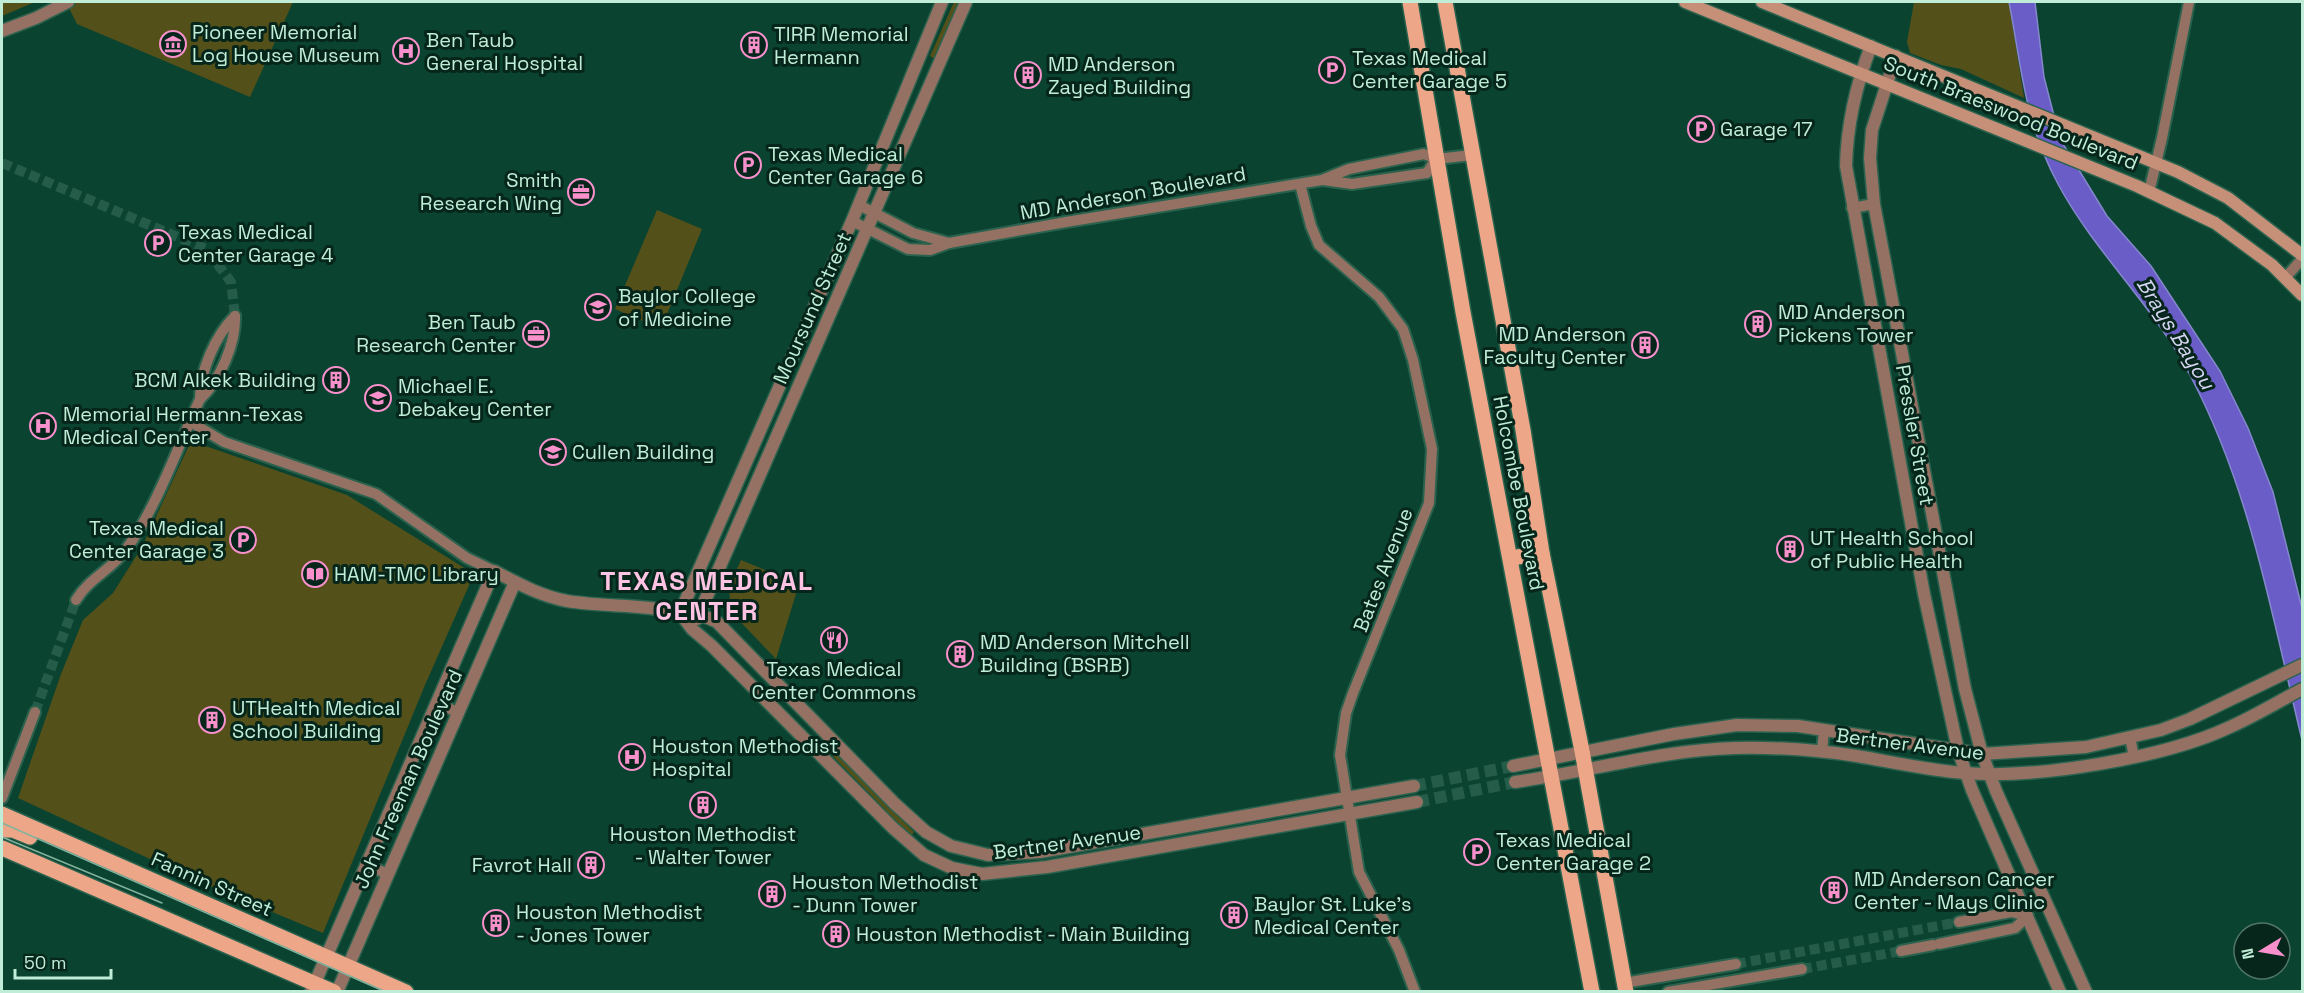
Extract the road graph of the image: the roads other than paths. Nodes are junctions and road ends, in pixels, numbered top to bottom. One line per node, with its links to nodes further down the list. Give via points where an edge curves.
1 (68, 2): 9 (street)
2 (942, 2): 21 (street, Moursund Street)
3 (966, 2): 23 (street, Moursund Street)
4 (1410, 2): 15 (main road, Holcombe Boulevard)
5 (1445, 2): 14 (main road, Holcombe Boulevard)
6 (1685, 2): 12 (main road, South Braeswood Boulevard)
7 (1762, 2): 10 (main road, South Braeswood Boulevard)
8 (2189, 2): 16 (street)
9 (2, 31)
10 (1871, 45): 11 (main road, South Braeswood Boulevard); 12 (street, Pressler Street)
11 (1896, 56): 13 (street, Pressler Street); 16 (main road, South Braeswood Boulevard)
12 (1861, 73): 13 (main road, South Braeswood Boulevard); 22 (street, Pressler Street, via 1847,133 1846,166)
13 (1886, 83): 19 (main road, South Braeswood Boulevard); 20 (street, Pressler Street, via 1870,149)
14 (1472, 155): 15 (street, MD Anderson Boulevard); 37 (main road, Holcombe Boulevard)
15 (1436, 159): 17 (street, MD Anderson Boulevard, via 1424,154 1349,169); 17 (street, MD Anderson Boulevard, via 1427,173 1352,184); 38 (main road, Holcombe Boulevard)
16 (2157, 163): 19 (street); 27 (main road, South Braeswood Boulevard, via 2228,198)
17 (1322, 180): 18 (street, MD Anderson Boulevard)
18 (1300, 184): 26 (street, MD Anderson Boulevard); 68 (street, Bates Avenue, via 1319,245 1379,297 1403,329 1432,449 1429,503 1346,713 1340,755)
19 (2149, 192): 29 (main road, South Braeswood Boulevard, via 2215,223)
20 (1874, 204): 22 (street); 31 (street, Pressler Street)
21 (859, 205): 23 (street, MD Anderson Boulevard); 24 (street, Moursund Street)
22 (1852, 208): 32 (street, Pressler Street)
23 (875, 213): 25 (street, Moursund Street); 26 (street, MD Anderson Boulevard, via 913,233)
24 (852, 220): 25 (street, MD Anderson Boulevard); 44 (street, Moursund Street)
25 (868, 230): 26 (street, MD Anderson Boulevard, via 908,249 930,250); 45 (street, Moursund Street)
26 (949, 243)
27 (2302, 255)
28 (2302, 259): 29 (street)
29 (2286, 277): 30 (main road, South Braeswood Boulevard)
30 (2302, 295)
31 (1908, 379): 32 (street); 34 (street, Pressler Street)
32 (1886, 383): 35 (street, Pressler Street)
33 (200, 399): 33 (street, via 211,388 224,360 236,332 236,316 224,327 216,344 200,384); 36 (street)
34 (1914, 408): 35 (street); 41 (street, Pressler Street)
35 (1892, 413): 42 (street, Pressler Street)
36 (189, 421): 39 (street, via 224,442 376,494 467,558); 43 (street, via 127,549)
37 (1542, 553): 38 (main road); 55 (main road, Holcombe Boulevard)
38 (1511, 558): 59 (main road, Holcombe Boulevard)
39 (494, 571): 40 (street); 49 (street, John Freeman Boulevard)
40 (515, 582): 44 (street, via 567,601 661,607); 51 (street, John Freeman Boulevard)
41 (1946, 590): 42 (street); 57 (street, Pressler Street)
42 (1924, 594): 54 (street, Pressler Street)
43 (76, 600)
44 (680, 613): 45 (street); 46 (street, Bertner Avenue)
45 (700, 613): 46 (street, Moursund Street); 68 (street, Bertner Avenue, via 717,622 894,803 926,832 951,846 988,855 1040,852)
46 (692, 629): 70 (street, Bertner Avenue, via 893,828 924,855 952,868 982,874 1047,867)
47 (2302, 665): 53 (street, Bertner Avenue, via 2211,711)
48 (2302, 689): 58 (street, Bertner Avenue, via 2229,728)
49 (437, 702): 51 (street); 75 (street, John Freeman Boulevard)
50 (35, 712): 67 (street)
51 (458, 713): 76 (street, John Freeman Boulevard)
52 (1824, 730): 54 (street, Bertner Avenue); 55 (street, Bertner Avenue, via 1737,726); 56 (street, Bertner Avenue)
53 (2130, 737): 57 (street, Bertner Avenue, via 2062,750); 58 (street)
54 (1958, 750): 57 (street, Bertner Avenue); 62 (street, Pressler Street)
55 (1582, 751): 59 (street, Bertner Avenue); 61 (main road, Holcombe Boulevard)
56 (1822, 752): 61 (street, Bertner Avenue, via 1783,748 1705,750); 62 (street, Bertner Avenue)
57 (1982, 754): 63 (street, Pressler Street)
58 (2134, 757): 63 (street, Bertner Avenue, via 2056,769)
59 (1547, 759): 60 (street, Bertner Avenue); 64 (main road, Holcombe Boulevard)
60 (1513, 766)
61 (1585, 771): 64 (street, Bertner Avenue); 87 (main road, Holcombe Boulevard)
62 (1965, 773): 63 (street, Bertner Avenue); 78 (street, Pressler Street)
63 (1988, 773): 77 (street, Pressler Street)
64 (1551, 777): 65 (street, Bertner Avenue); 86 (main road, Holcombe Boulevard)
65 (1515, 782)
66 (1414, 786): 68 (street, Bertner Avenue)
67 (2, 798)
68 (1347, 798): 70 (street, Bates Avenue)
69 (1417, 802): 70 (street, Bertner Avenue)
70 (1350, 813): 92 (street, Bates Avenue, via 1359,872 1399,950)
71 (2, 814): 74 (main road, Fannin Street)
72 (2, 830): 74 (main road, via 13,830 57,848)
73 (2, 849): 88 (main road)
74 (90, 853): 81 (main road, Fannin Street)
75 (366, 865): 76 (street); 81 (street, John Freeman Boulevard)
76 (388, 874): 83 (street, John Freeman Boulevard)
77 (2049, 908): 78 (street); 96 (street, Pressler Street)
78 (2028, 916): 79 (street, via 2011,912); 80 (street, via 2015,928); 95 (street, Pressler Street)
79 (1959, 922)
80 (1901, 951)
81 (326, 957): 83 (main road, Fannin Street); 88 (street, John Freeman Boulevard)
82 (1736, 964): 85 (street)
83 (348, 966): 90 (street, John Freeman Boulevard); 91 (main road, Fannin Street)
84 (1803, 969): 89 (street)
85 (1683, 973): 87 (street); 89 (street)
86 (1591, 985): 93 (main road)
87 (1625, 987)
88 (313, 988): 90 (main road)
89 (1686, 988): 94 (street)
90 (335, 992)
91 (406, 992)
92 (1415, 992)
93 (1604, 992)
94 (1668, 992)
95 (2060, 992)
96 (2086, 992)

